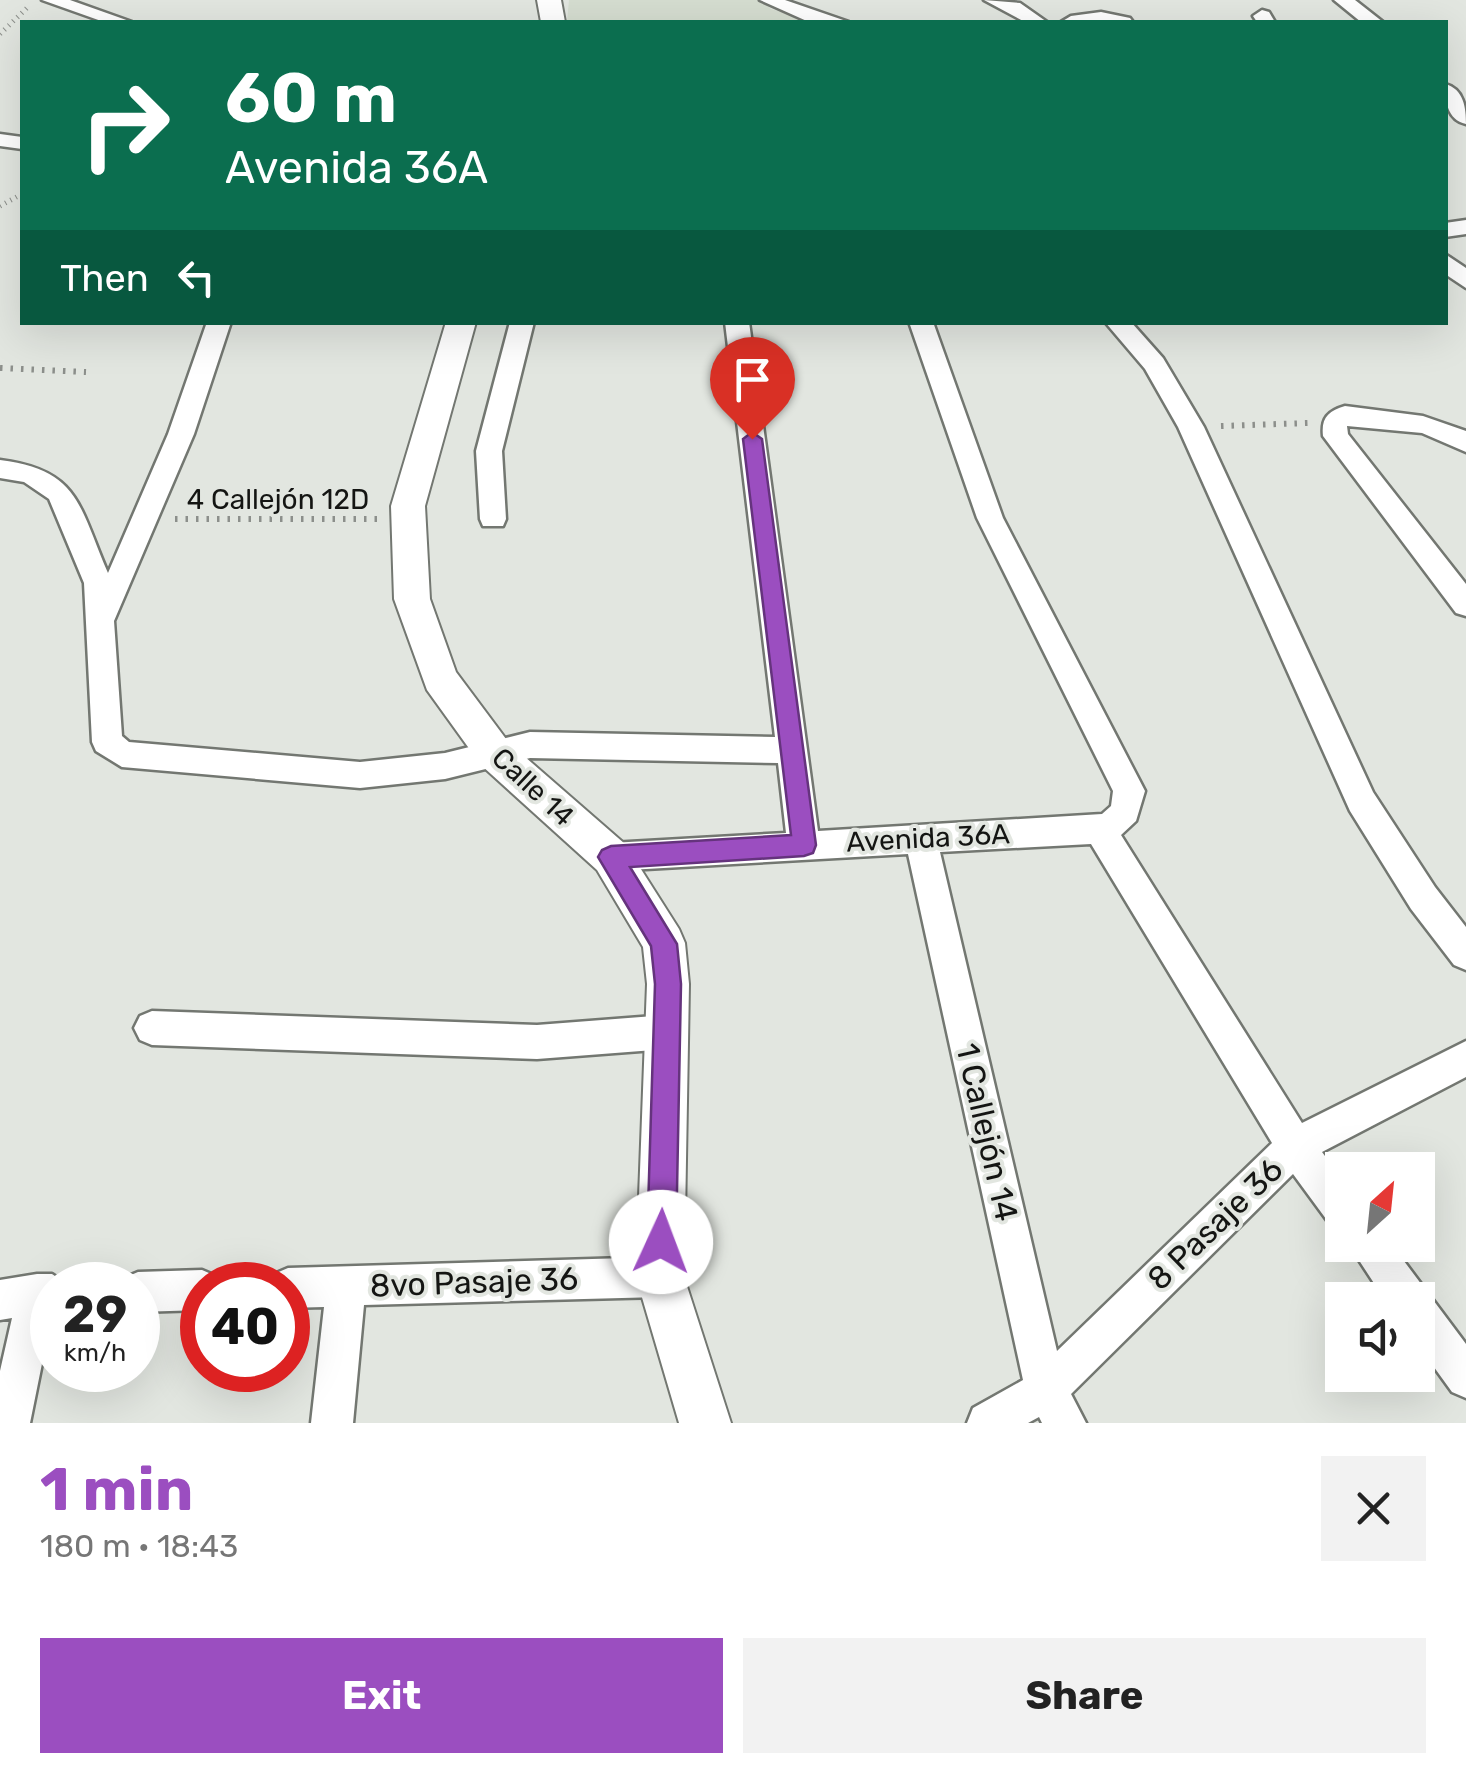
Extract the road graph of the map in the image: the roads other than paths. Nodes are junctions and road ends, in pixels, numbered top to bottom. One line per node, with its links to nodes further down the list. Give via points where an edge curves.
1 (769, 0): 6 (street)
2 (993, 0): 7 (street)
3 (1342, 0): 10 (street)
4 (63, 1): 5 (street)
5 (116, 20)
6 (827, 20)
7 (1035, 20)
8 (1086, 20): 9 (street)
9 (1112, 20)
10 (1369, 20)
11 (1451, 92): 12 (street)
12 (1466, 118)
13 (217, 325): 23 (street, via 181,434)
14 (461, 325): 25 (street, Calle 14, via 408,506 412,600 440,679)
15 (521, 325): 21 (street, via 489,450)
16 (738, 325): 24 (street)
17 (922, 325): 26 (street, via 990,518 1129,791)
18 (1120, 325): 30 (street, via 1154,364 1191,427 1361,800)
19 (1466, 443): 22 (street, via 1421,423 1345,414 1334,422 1336,436)
20 (0, 468): 23 (street, via 30,472 60,493 98,582)
21 (493, 520)
22 (1466, 605)
23 (100, 621): 25 (street, via 107,742 122,754 360,775)
24 (792, 750): 25 (street, via 530,745); 28 (street)
25 (495, 754): 29 (street, Calle 14)
26 (1111, 824): 27 (street, Avenida 36A); 34 (street)
27 (920, 837): 28 (street, Avenida 36A); 42 (street, 1 Callejón 14)
28 (804, 845): 29 (street, Avenida 36A)
29 (611, 857): 32 (street, Calle 14, via 664,944)
30 (1466, 954)
31 (152, 1028): 32 (street, via 537,1042)
32 (667, 1032): 36 (street, Calle 14)
33 (1466, 1058): 34 (street, 8 Pasaje 36)
34 (1296, 1146): 35 (street); 42 (street, 8 Pasaje 36)
35 (1325, 1186)
36 (660, 1277): 37 (street, 8vo Pasaje 36); 45 (street, Calle 14)
37 (346, 1286): 38 (street, 8vo Pasaje 36); 44 (street)
38 (310, 1287)
39 (30, 1296): 43 (street)
40 (1435, 1335): 41 (street)
41 (1466, 1378)
42 (1046, 1390): 46 (street, 8 Pasaje 36); 47 (street, 1 Callejón 14)
43 (8, 1423)
44 (332, 1423)
45 (705, 1423)
46 (988, 1423)
47 (1065, 1423)

